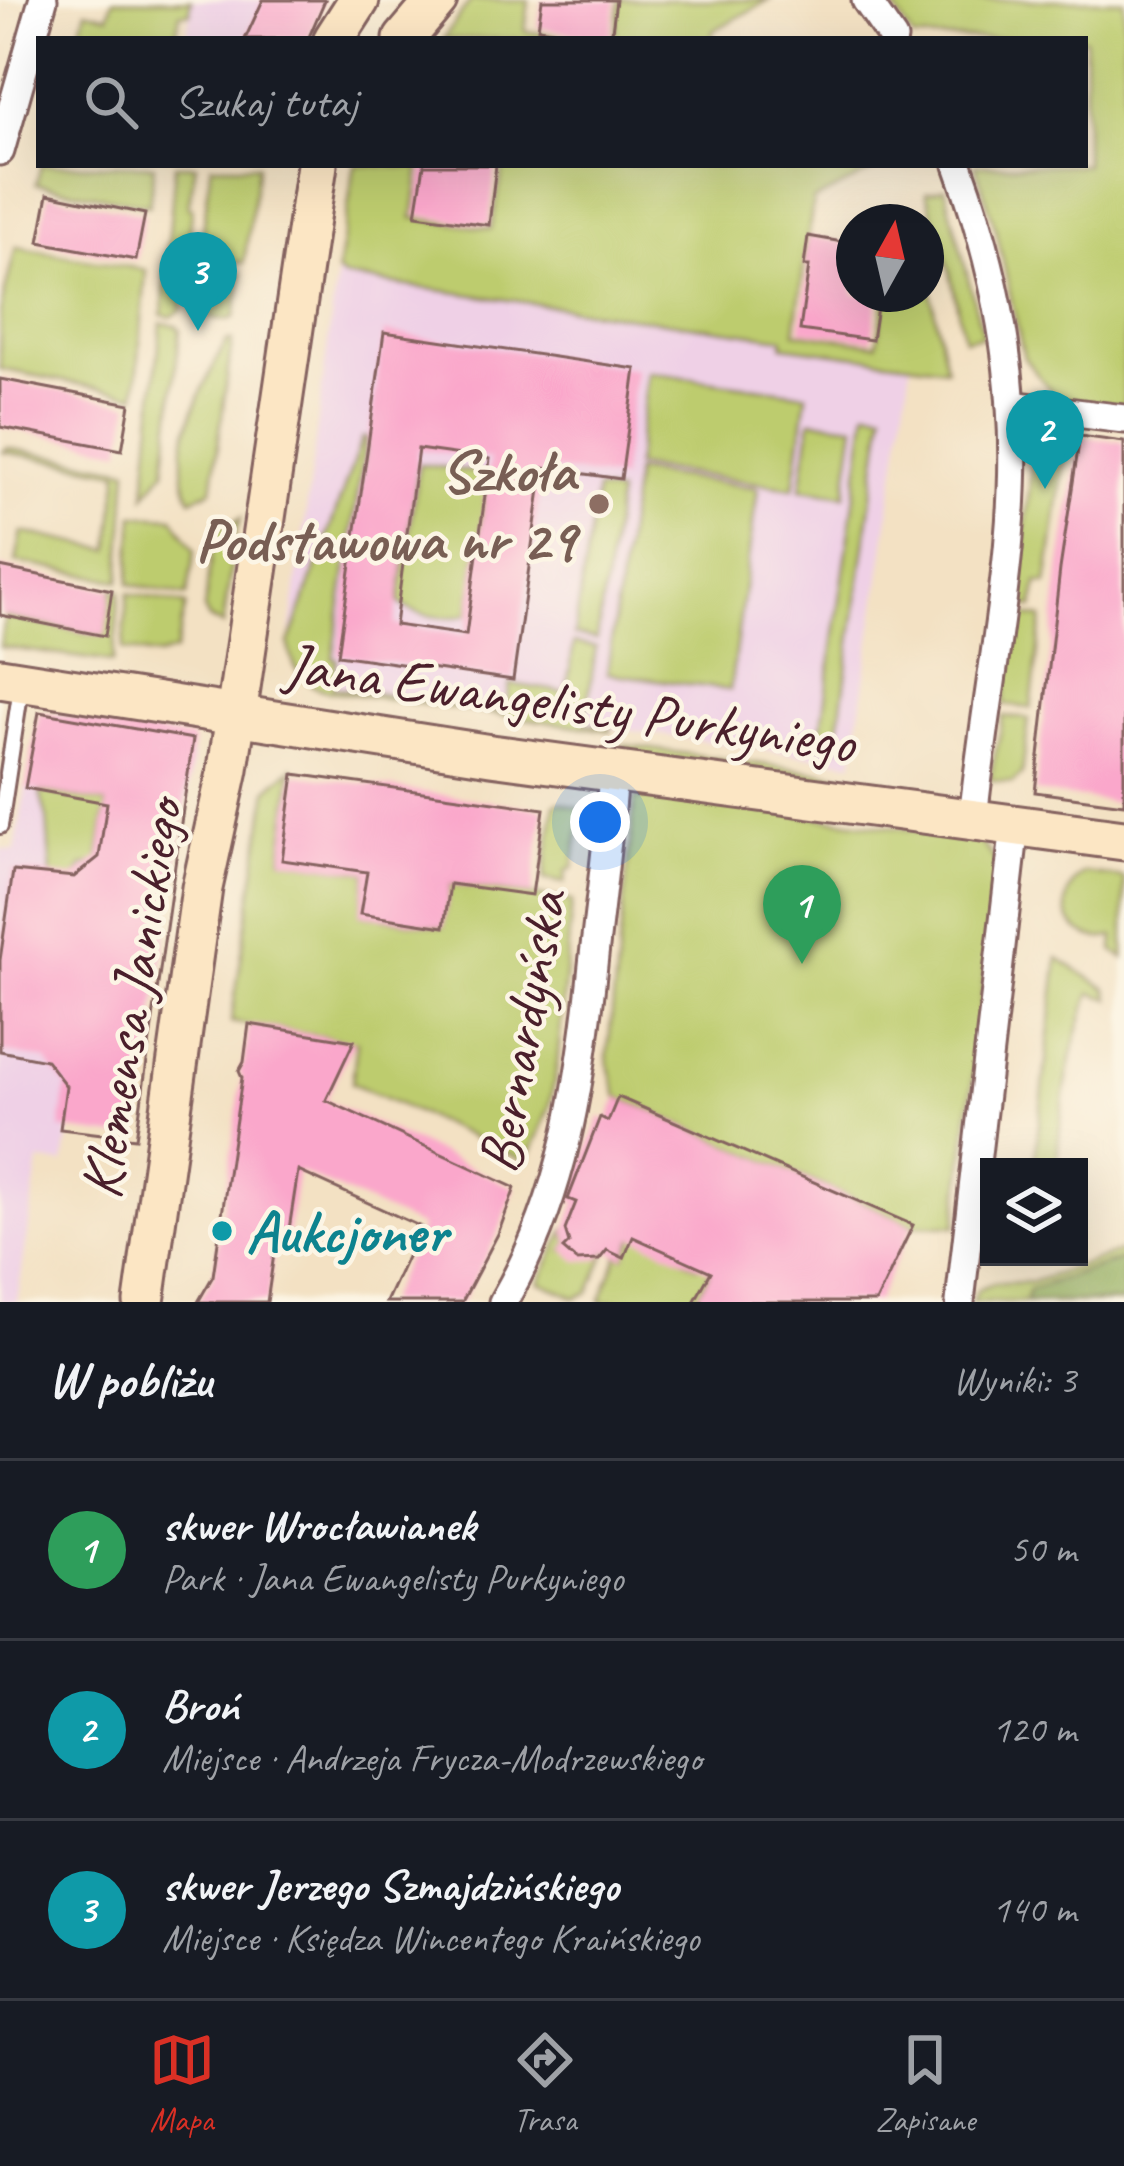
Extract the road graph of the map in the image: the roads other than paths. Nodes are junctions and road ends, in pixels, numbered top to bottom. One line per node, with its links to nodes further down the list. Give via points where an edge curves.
1 (43, 0): 8 (street)
2 (359, 0): 5 (street)
3 (437, 0): 6 (street)
4 (866, 0): 7 (street)
5 (336, 36)
6 (407, 36)
7 (891, 36)
8 (0, 151)
9 (317, 168): 14 (street, Klemensa Janickiego)
10 (959, 168): 11 (street, via 988,259)
11 (1011, 405): 12 (street); 16 (street, via 1008,534)
12 (1124, 419)
13 (11, 680): 14 (street, Jana Ewangelisty Purkyniego); 18 (lane)
14 (236, 714): 15 (street, Jana Ewangelisty Purkyniego); 20 (street, Klemensa Janickiego, via 202,888)
15 (613, 771): 16 (street, Jana Ewangelisty Purkyniego); 21 (street, Bernardyńska, via 575,1107 542,1221)
16 (973, 820): 17 (street, Jana Ewangelisty Purkyniego)
17 (1015, 825): 19 (street, Jana Ewangelisty Purkyniego); 22 (street)
18 (0, 826)
19 (1124, 840)
20 (144, 1302)
21 (503, 1302)
22 (960, 1302)

